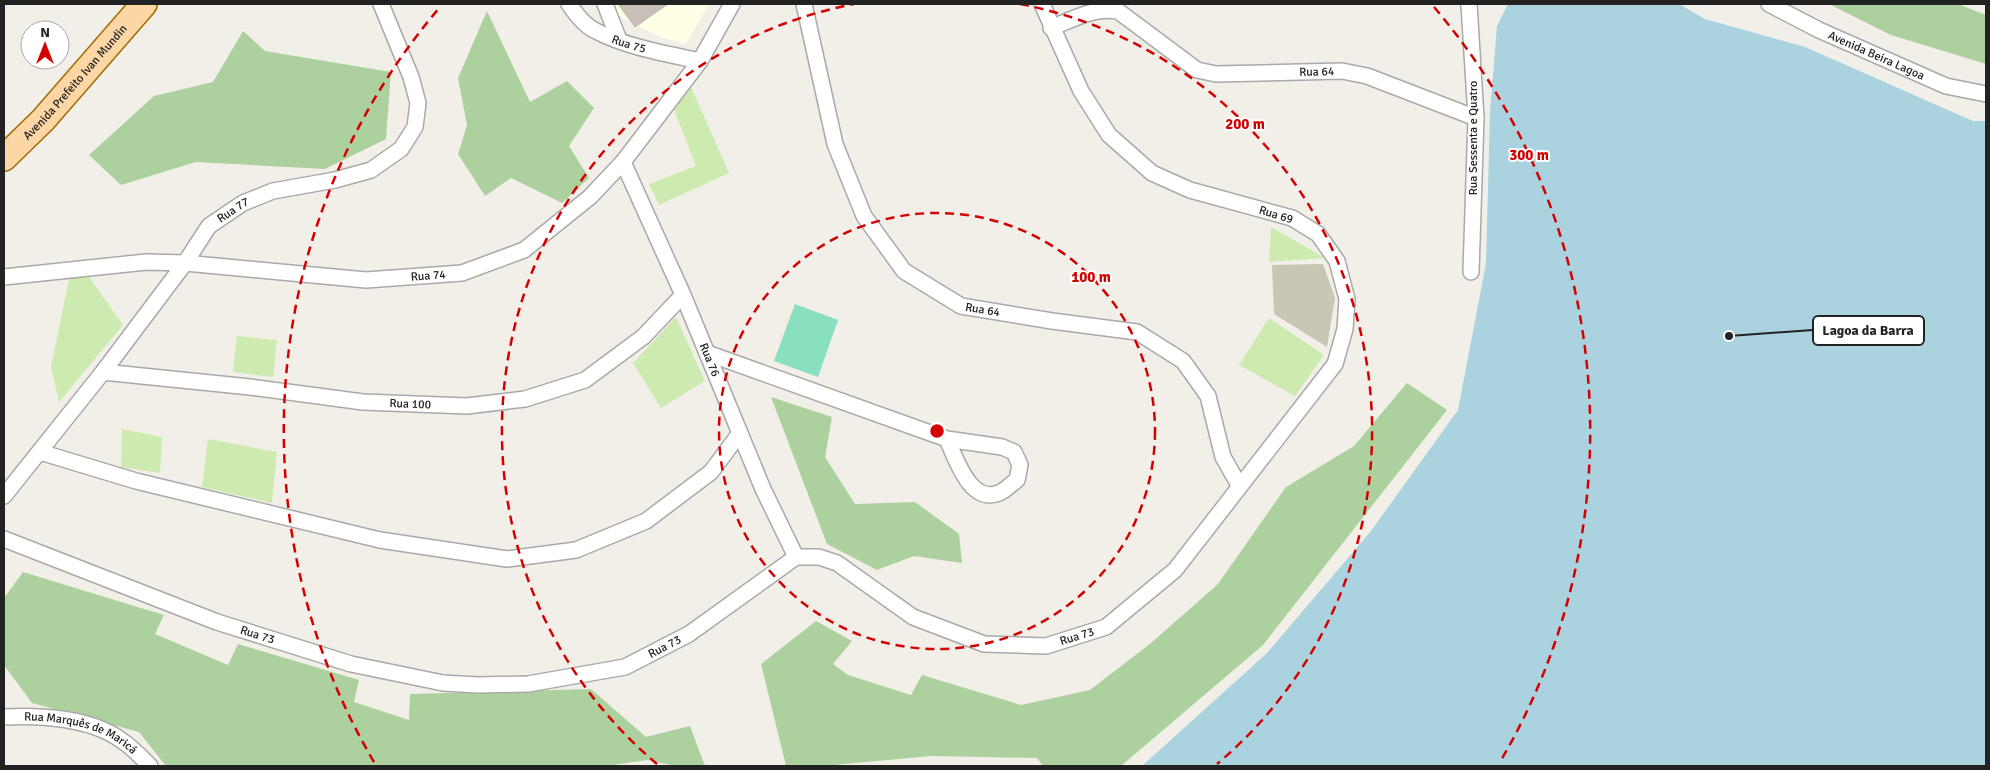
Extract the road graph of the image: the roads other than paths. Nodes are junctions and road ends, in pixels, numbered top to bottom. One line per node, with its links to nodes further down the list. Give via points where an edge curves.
1 (144, 4): 15 (main road, Avenida Prefeito Ivan Mundin, via 43,120)
2 (381, 4): 17 (street, Rua 77, via 411,77 418,103 416,127 401,149 370,170 273,191 243,203 209,226)
3 (568, 4): 11 (street, Rua 75, via 594,31)
4 (605, 4): 11 (street)
5 (732, 4): 12 (street, Rua 74)
6 (804, 4): 26 (street, Rua 64, via 835,144 864,216 904,271 961,306 1137,332 1184,361 1208,396 1223,457)
7 (1042, 4): 10 (street, Rua 69)
8 (1469, 4): 14 (street, Rua Sessenta e Quatro)
9 (1769, 4): 13 (street, Avenida Beira Lagoa, via 1819,30 1946,86)
10 (1052, 28): 14 (street, Rua 64, via 1094,11 1118,11 1197,70 1216,74 1342,71 1367,76); 26 (street, Rua 69, via 1080,91 1109,135 1152,173 1190,190 1292,218 1318,234 1337,261 1347,299 1345,329 1335,364)
11 (619, 40): 12 (street, Rua 75)
12 (700, 62): 16 (street, Rua 74)
13 (1986, 94)
14 (1476, 118): 18 (street, Rua Sessenta e Quatro)
15 (4, 158)
16 (623, 162): 17 (street, Rua 74, via 590,197 524,250 462,273 366,280); 20 (street, Rua 76)
17 (185, 263): 19 (street, Rua 74, via 146,262); 22 (street, Rua 77)
18 (1471, 272)
19 (4, 277)
20 (684, 295): 21 (street, Rua 76); 22 (street, Rua 100, via 643,337 584,380 525,399 467,406 363,402)
21 (707, 353): 23 (street, Rua 76); 24 (street)
22 (103, 372): 25 (street, Rua 77)
23 (740, 432): 25 (street, via 711,472 646,521 576,550 507,559 380,540 136,480); 29 (street, Rua 76)
24 (946, 439): 24 (street, via 968,484 985,494 1000,492 1017,480 1020,465 1014,452 1002,447)
25 (40, 452): 27 (street, Rua 77)
26 (1239, 485): 29 (street, Rua 73, via 1174,570 1137,602 1106,627 1046,646 984,644 913,617 837,563)
27 (4, 496)
28 (4, 539): 29 (street, Rua 73, via 217,622 351,664 443,683 478,685 528,684 625,667 689,634)
29 (796, 557)
30 (4, 717): 31 (street, Rua Marquês de Maricá, via 63,719 97,727 120,739)
31 (150, 766)

